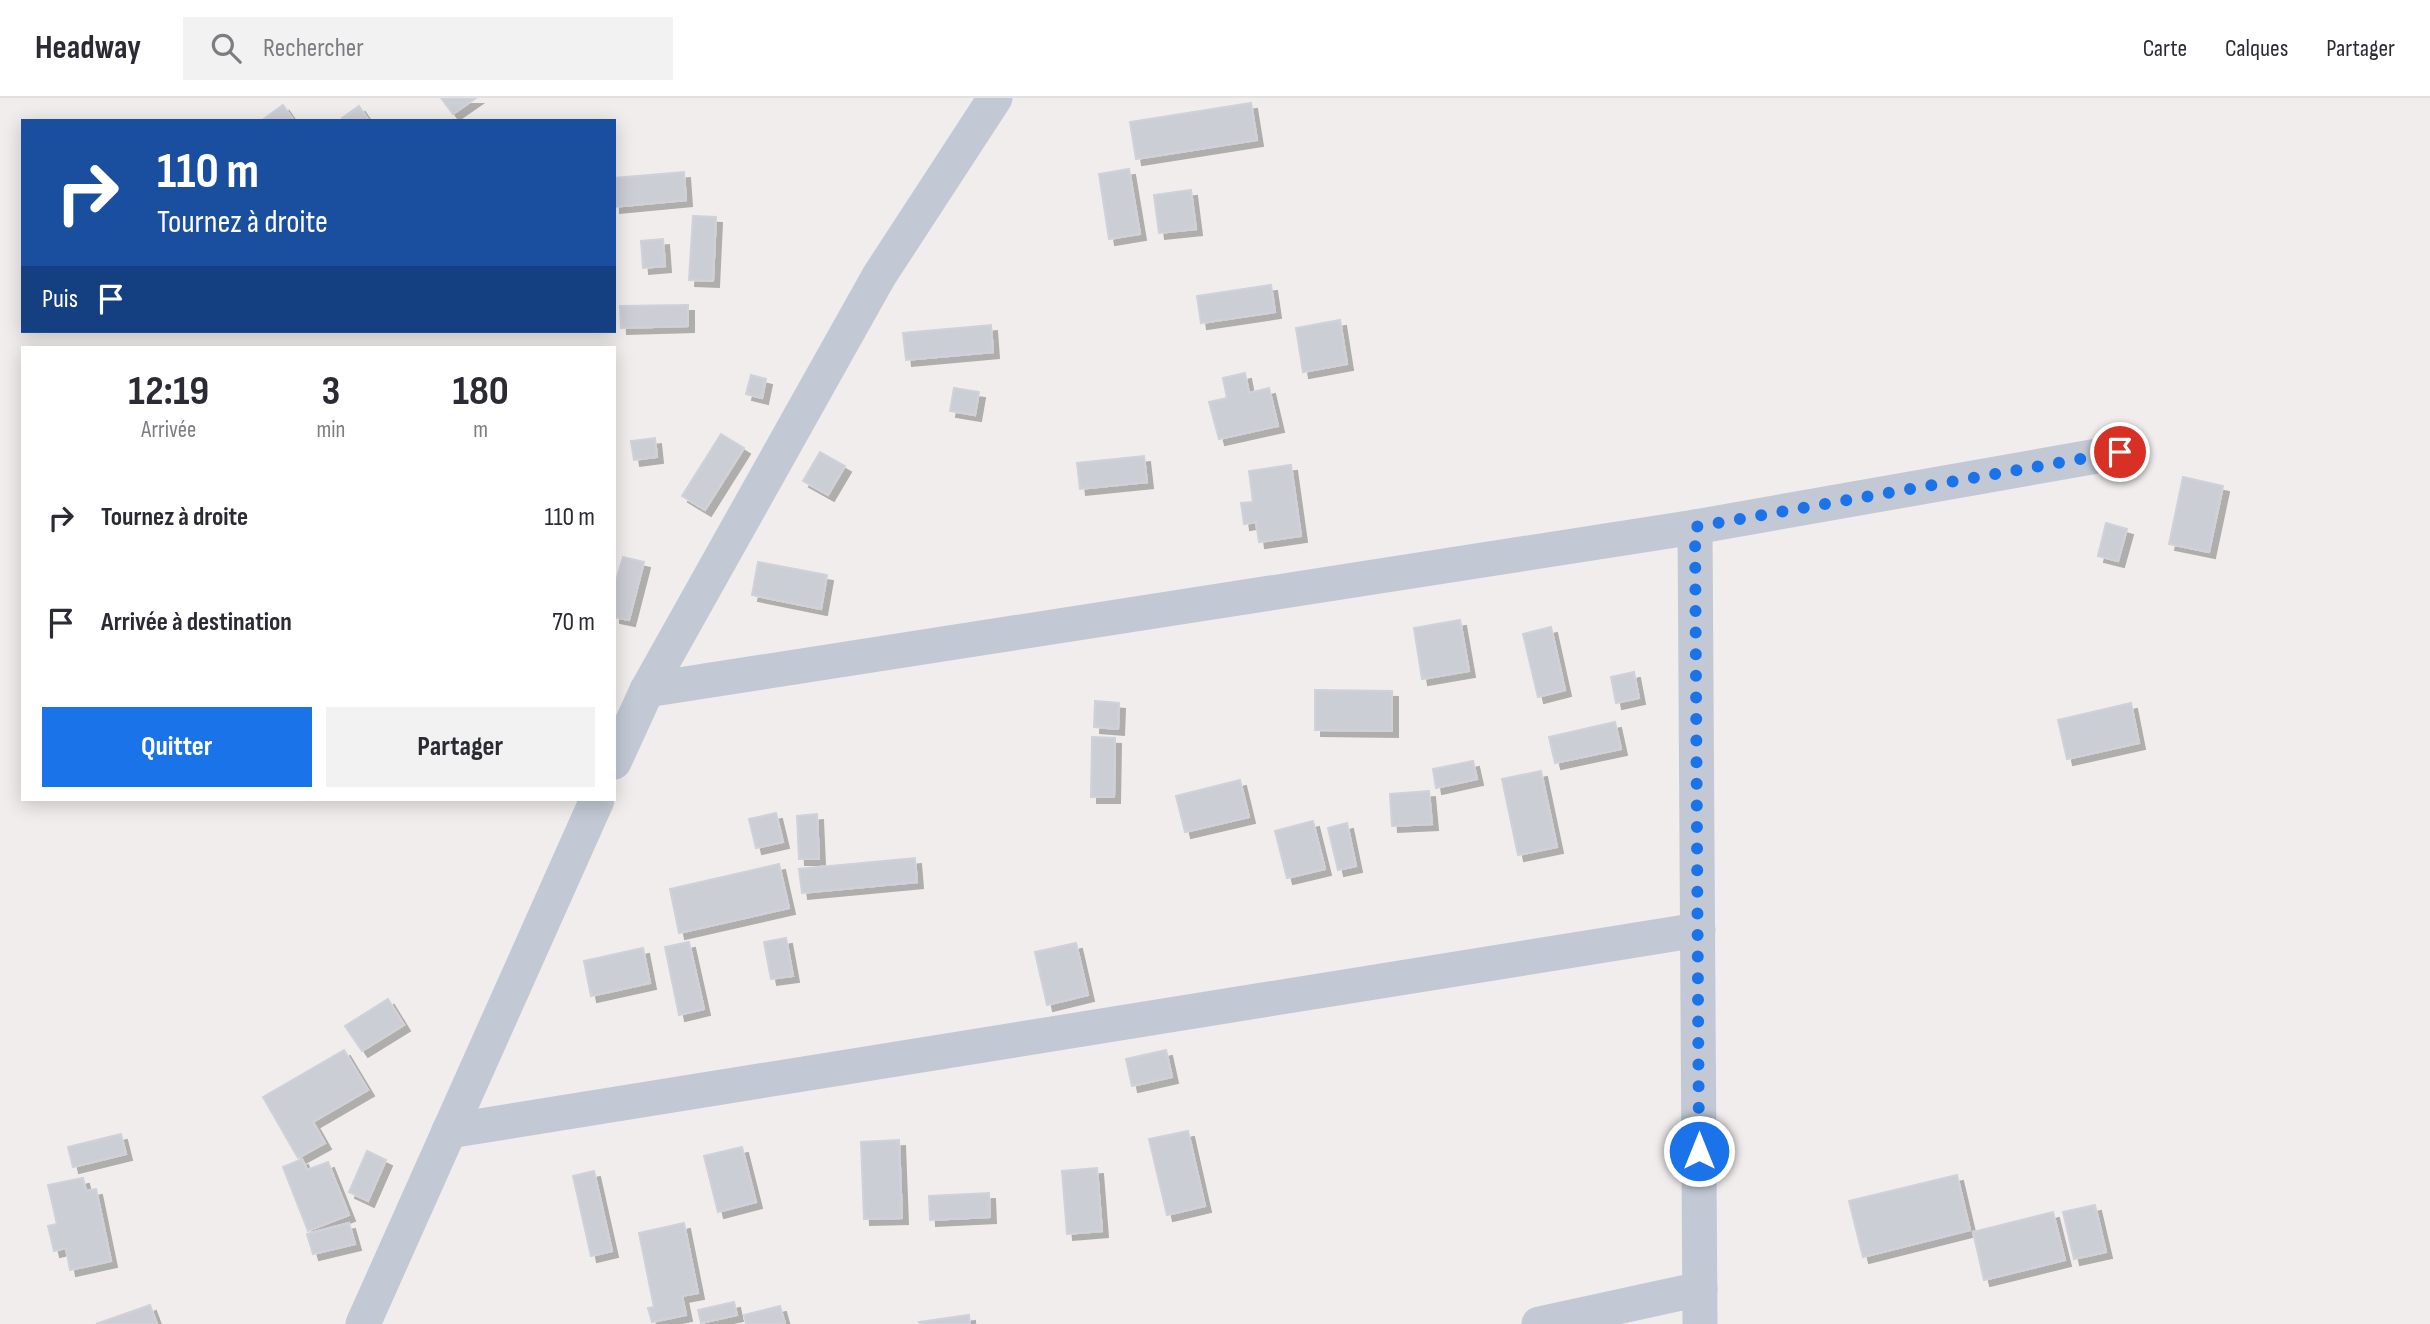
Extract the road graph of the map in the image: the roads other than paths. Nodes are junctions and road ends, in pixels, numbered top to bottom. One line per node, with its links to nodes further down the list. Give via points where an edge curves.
1 (995, 98): 4 (street, via 878,276)
2 (2120, 452): 3 (street)
3 (1695, 527): 4 (street); 7 (street)
4 (647, 690): 5 (street)
5 (616, 758)
6 (597, 801): 8 (street)
7 (1698, 930): 8 (street); 9 (street)
8 (449, 1131): 10 (street)
9 (1700, 1289): 11 (street); 12 (street)
10 (363, 1324)
11 (1539, 1324)
12 (1700, 1324)

